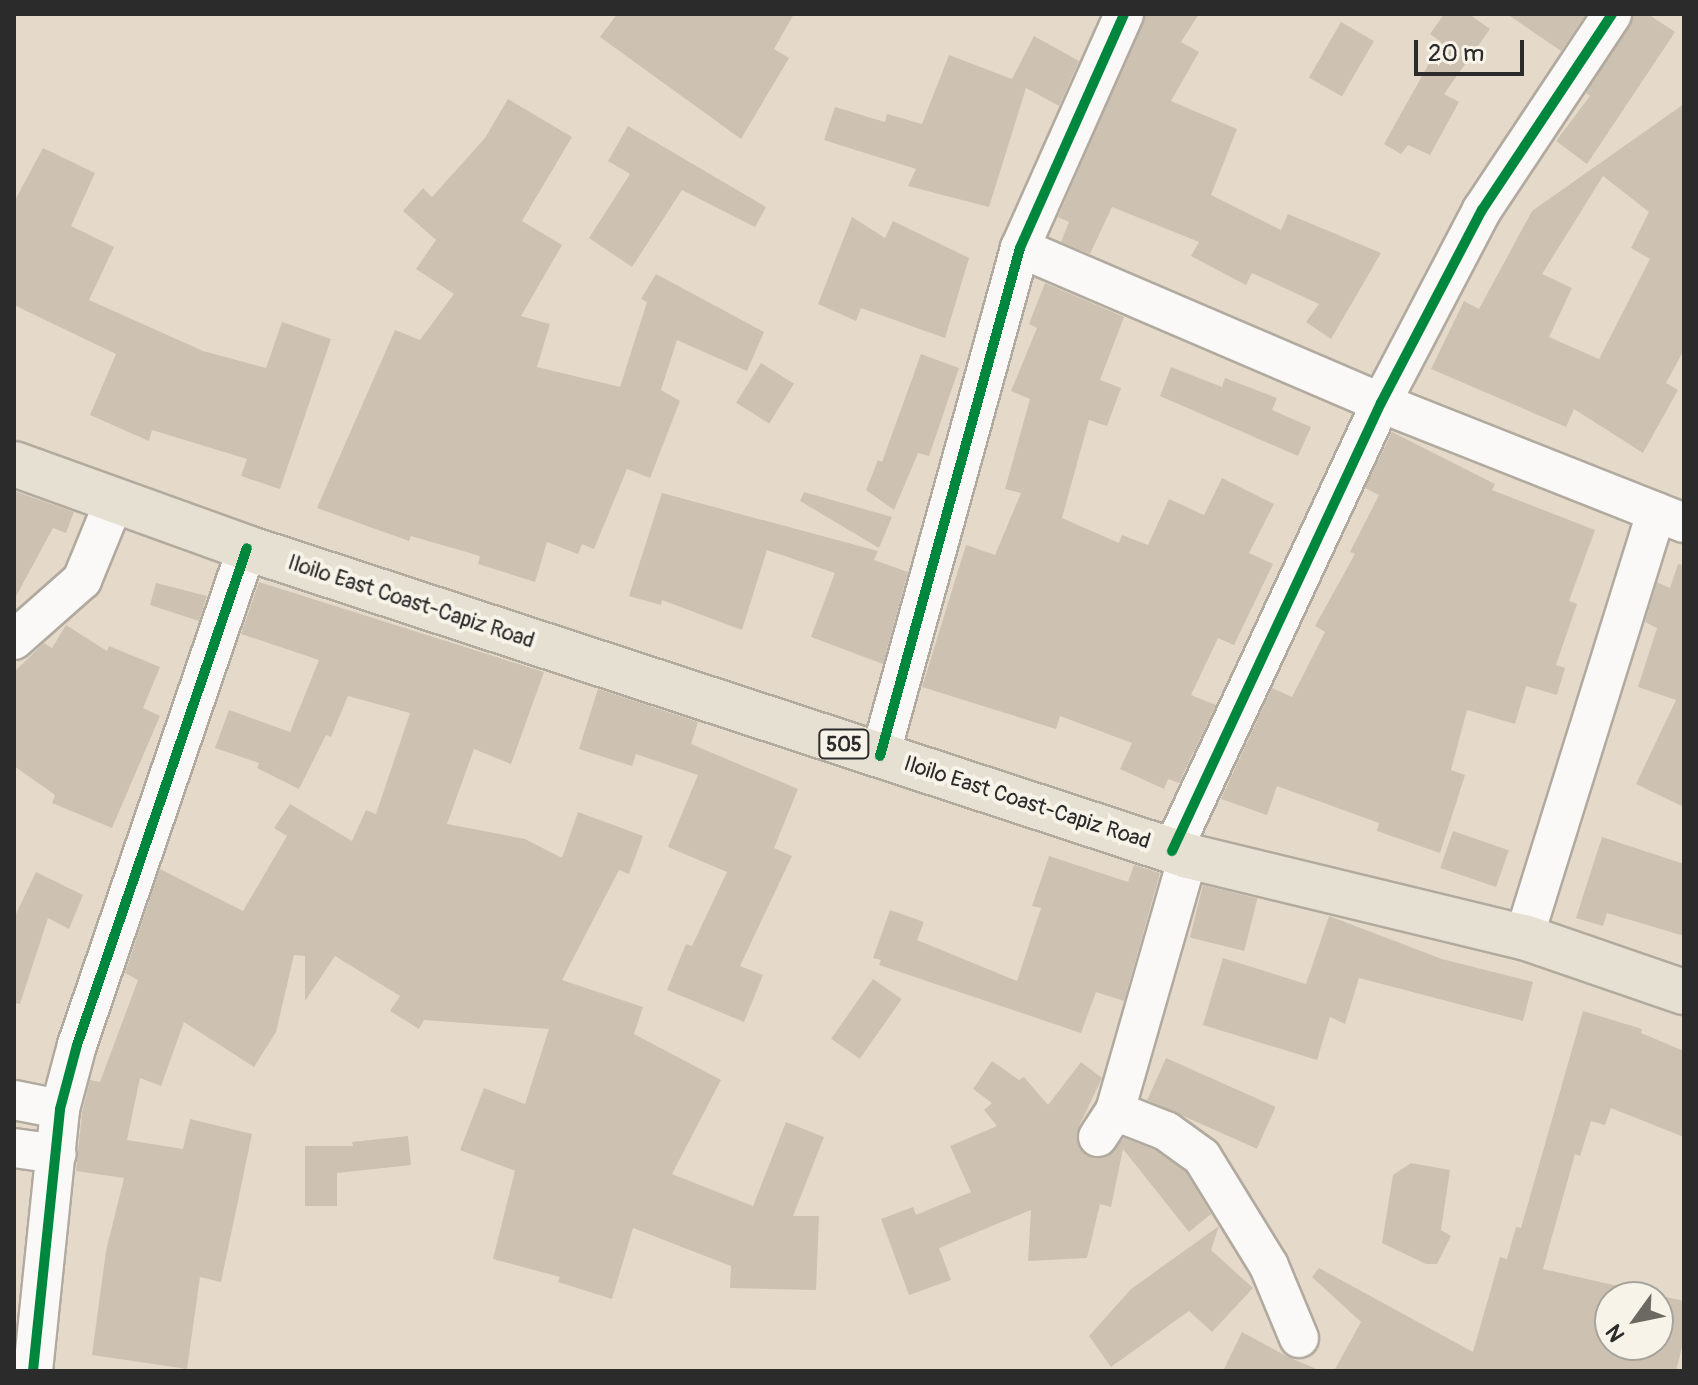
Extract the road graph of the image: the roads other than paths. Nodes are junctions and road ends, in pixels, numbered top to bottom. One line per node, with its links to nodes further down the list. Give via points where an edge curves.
1 (1124, 14): 3 (street)
2 (1612, 14): 4 (street, via 1482,210)
3 (1020, 248): 4 (street); 10 (street)
4 (1381, 403): 7 (street); 11 (street)
5 (14, 464): 6 (main road, Iloilo East Coast-Capiz Road / 505)
6 (114, 502): 8 (main road, Iloilo East Coast-Capiz Road / 505); 9 (street, via 82,580)
7 (1676, 516): 12 (street)
8 (247, 548): 10 (main road, Iloilo East Coast-Capiz Road / 505); 15 (street, via 77,1045)
9 (14, 640)
10 (880, 756): 11 (main road, Iloilo East Coast-Capiz Road / 505)
11 (1180, 853): 12 (main road, Iloilo East Coast-Capiz Road / 505); 18 (street, via 1106,1124 1166,1131 1202,1157 1269,1266)
12 (1524, 937): 13 (main road, Iloilo East Coast-Capiz Road / 505)
13 (1684, 992)
14 (14, 1100): 15 (street)
15 (60, 1109): 17 (street)
16 (14, 1148): 17 (street)
17 (57, 1154): 19 (street)
18 (1299, 1338)
19 (33, 1371)

